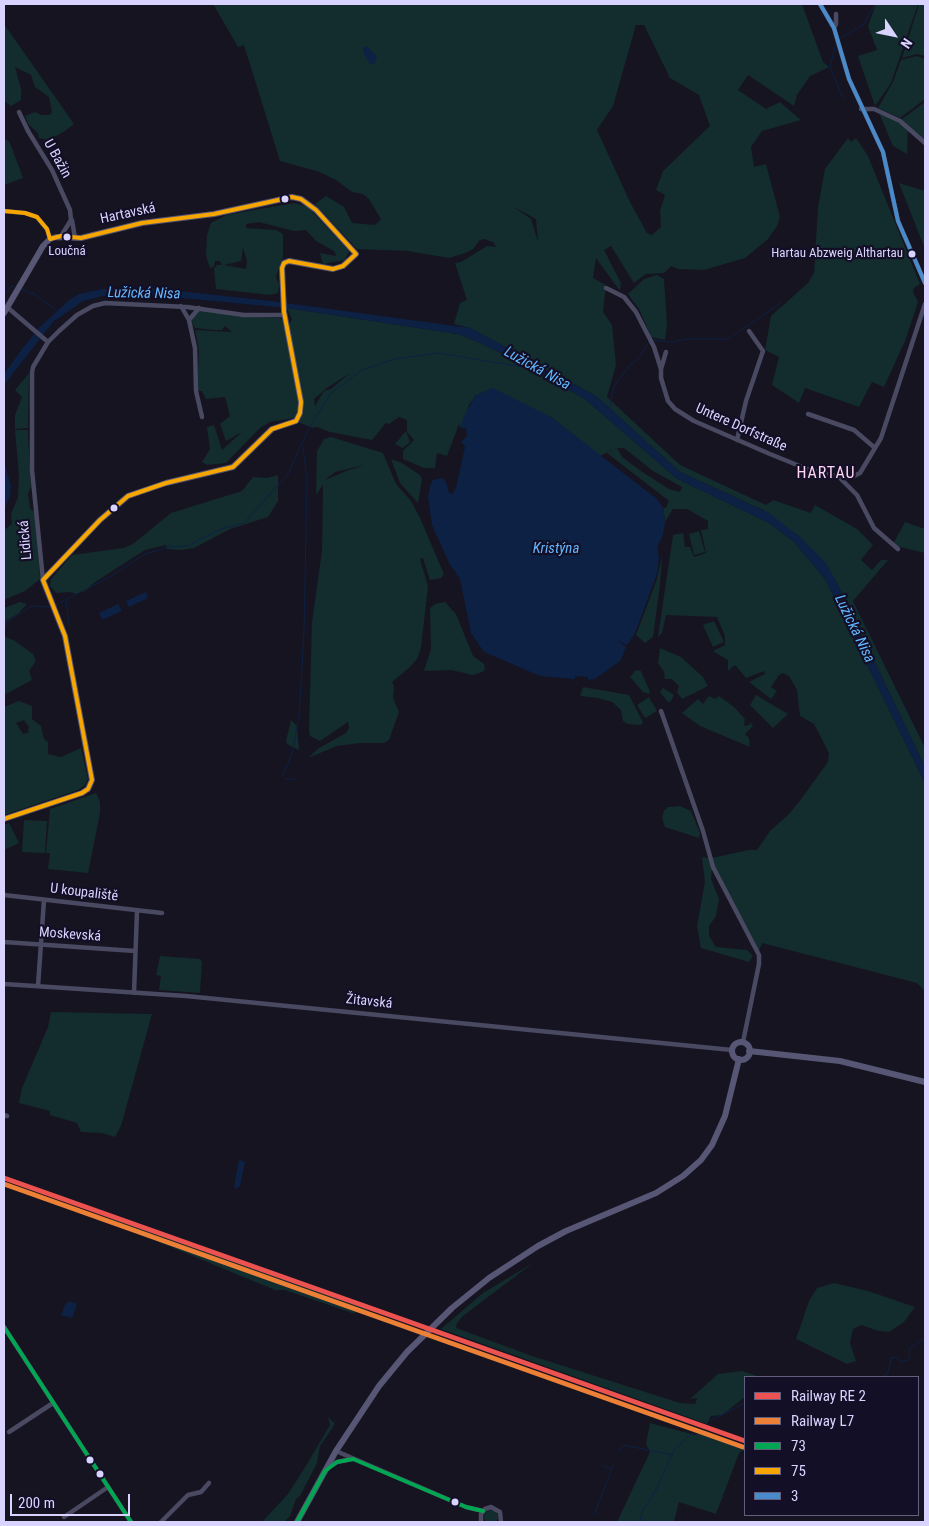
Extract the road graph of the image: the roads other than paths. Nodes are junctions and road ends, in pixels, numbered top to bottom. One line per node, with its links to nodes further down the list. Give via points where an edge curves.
1 (820, 4): 3 (street)
2 (836, 14): 3 (street)
3 (834, 28): 4 (street)
4 (861, 109): 6 (street, via 874,109 900,120); 12 (street, via 883,152 898,221)
5 (19, 112): 8 (street, U Bažin, via 52,170)
6 (925, 144)
7 (4, 211): 11 (street, via 38,217)
8 (71, 218): 9 (street); 10 (street, U Bažin)
9 (61, 236): 10 (street, Hartavská); 11 (street, Hartavská)
10 (75, 238): 18 (street, Hartavská, via 152,221 214,214 292,197 301,199 316,210 356,254 343,266 333,269 289,261 284,263)
11 (50, 239): 17 (street)
12 (925, 283)
13 (606, 288): 23 (street, Untere Dorfstraße, via 633,306)
14 (925, 304): 27 (street, via 886,427)
15 (181, 306): 16 (street, Lidická); 19 (street); 21 (street, Lidická, via 112,302 93,306 65,324)
16 (199, 308): 18 (street, Lidická, via 244,315); 19 (street)
17 (5, 310): 21 (street)
18 (285, 314): 32 (street, via 301,402 296,421 272,429 233,467 128,496 100,520)
19 (189, 320): 25 (street, via 195,348 196,392)
20 (749, 331): 26 (street, via 763,351)
21 (48, 342): 32 (street, Lidická, via 33,367 32,380 32,470)
22 (666, 352): 23 (street)
23 (660, 369): 26 (street, Untere Dorfstraße, via 667,397 675,409)
24 (808, 414): 27 (street, via 854,430)
25 (202, 417)
26 (737, 440): 29 (street, Untere Dorfstraße, via 807,469)
27 (875, 448): 28 (street)
28 (855, 476): 29 (street, Untere Dorfstraße); 30 (street)
29 (839, 477): 30 (street)
30 (850, 487): 31 (street, via 869,522)
31 (898, 549)
32 (43, 580): 34 (street, Lidická, via 72,666 92,783 82,793)
33 (660, 711): 45 (street, via 713,867 759,955 760,964)
34 (4, 819)
35 (4, 895): 36 (street, U koupaliště)
36 (44, 900): 37 (street, U koupaliště); 40 (street)
37 (137, 911): 38 (street, U koupaliště); 41 (street)
38 (162, 913)
39 (4, 942): 40 (street, Moskevská)
40 (41, 944): 41 (street, Moskevská); 43 (street)
41 (135, 950): 44 (street)
42 (4, 984): 43 (street, Žitavská)
43 (38, 986): 44 (street, Žitavská)
44 (134, 993): 46 (street, Žitavská)
45 (743, 1042): 46 (street); 47 (street)
46 (732, 1050): 48 (street)
47 (749, 1051): 48 (street, via 746,1058); 49 (street, via 840,1061)
48 (739, 1059): 53 (street, via 720,1128 708,1151 683,1176 656,1193 538,1246 489,1278 423,1335 379,1386)
49 (925, 1082)
50 (4, 1327): 51 (street)
51 (53, 1403): 52 (street); 57 (street)
52 (9, 1432)
53 (336, 1451): 54 (street); 55 (street)
54 (353, 1459): 55 (street, via 338,1462); 58 (street)
55 (325, 1471): 64 (street)
56 (209, 1483): 63 (street, via 200,1492 188,1495)
57 (108, 1487): 60 (street); 62 (street)
58 (466, 1508): 59 (street); 61 (street)
59 (483, 1511): 61 (street); 65 (street, via 491,1507 497,1509)
60 (64, 1517)
61 (481, 1520)
62 (131, 1522)
63 (161, 1522)
64 (297, 1522)
65 (501, 1522)

